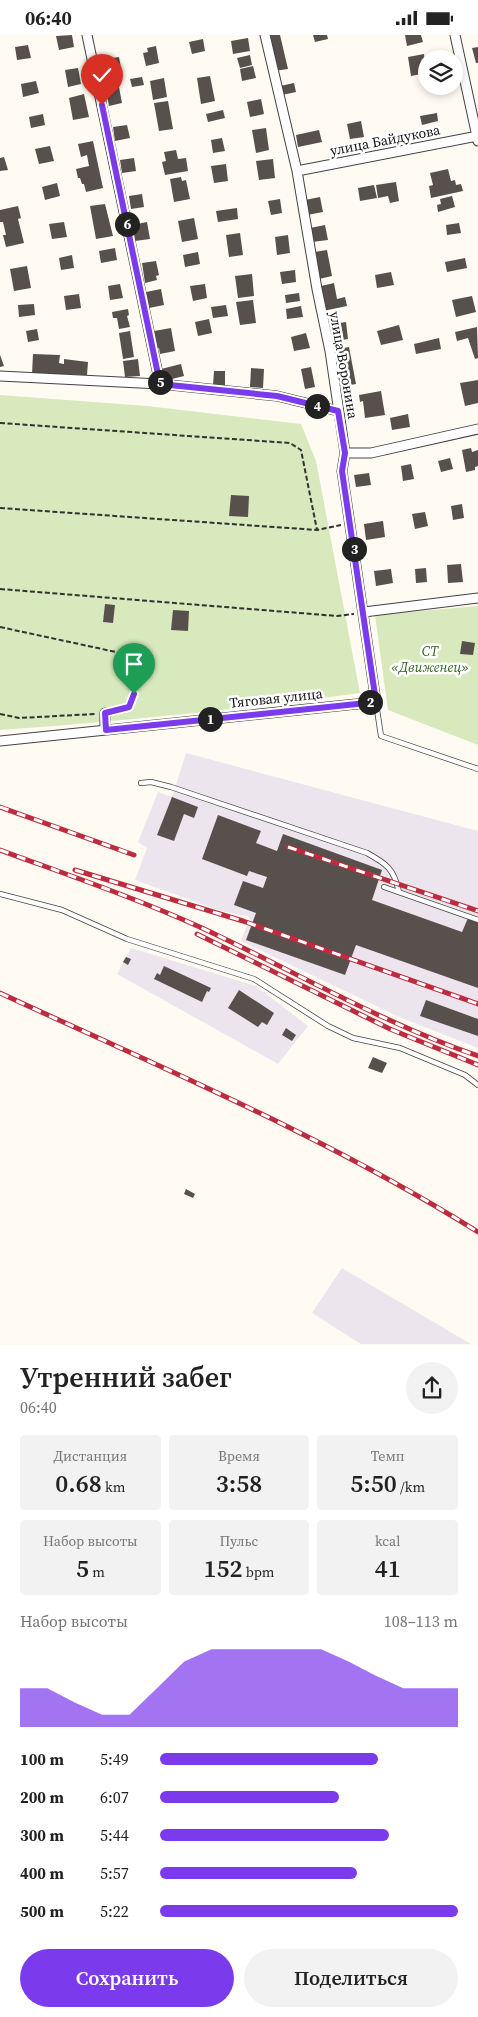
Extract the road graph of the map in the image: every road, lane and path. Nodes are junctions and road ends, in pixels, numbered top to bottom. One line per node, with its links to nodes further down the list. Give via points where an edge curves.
1 (88, 35): 7 (street)
2 (265, 35): 5 (street, улица Воронина)
3 (455, 35): 4 (street)
4 (478, 138): 5 (street, улица Байдукова)
5 (297, 171): 8 (street, улица Воронина)
6 (0, 376): 7 (street)
7 (160, 384): 8 (street, via 277,396)
8 (338, 411): 11 (street, улица Воронина)
9 (0, 423): 14 (path, via 290,443 301,450)
10 (478, 429): 11 (street, via 371,453)
11 (345, 453): 13 (street, улица Воронина, via 342,471)
12 (0, 508): 14 (path)
13 (350, 523): 14 (path); 17 (street, улица Воронина)
14 (318, 530)
15 (0, 589): 17 (path, via 337,616)
16 (478, 598): 17 (street)
17 (364, 612): 19 (street, улица Воронина)
18 (0, 627): 20 (path, via 130,655 135,661 134,694 129,707)
19 (376, 702): 22 (street, Тяговая улица); 24 (lane, via 381,736)
20 (105, 713): 21 (path, via 19,718); 22 (street)
21 (0, 715)
22 (106, 730): 23 (street, Тяговая улица)
23 (0, 741)
24 (478, 769)
25 (141, 783): 27 (lane, via 171,787 367,853 390,867)
26 (384, 887): 27 (lane)
27 (399, 892): 29 (lane)
28 (0, 894): 30 (lane, via 62,910 128,939 254,979 352,1039 400,1048 464,1075)
29 (478, 920)
30 (478, 1085)

